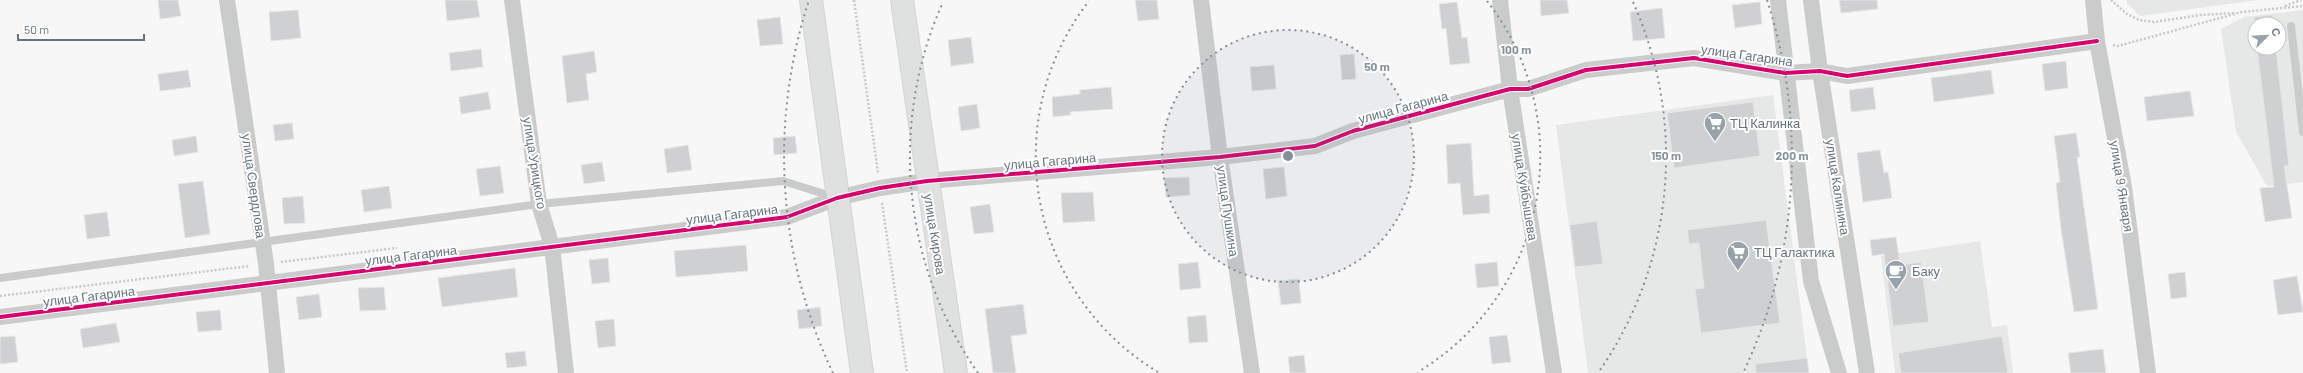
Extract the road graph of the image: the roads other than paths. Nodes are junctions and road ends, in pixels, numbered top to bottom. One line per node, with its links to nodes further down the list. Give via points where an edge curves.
1 (227, 0): 20 (street, улица Свердлова)
2 (512, 0): 19 (street, улица Урицкого)
3 (811, 0): 18 (main road)
4 (902, 0): 17 (main road, улица Кирова)
5 (1201, 0): 16 (street, улица Пушкина)
6 (1500, 0): 14 (street, улица Куйбышева)
7 (1778, 0): 13 (street)
8 (1811, 0): 12 (street, улица Калинина)
9 (2093, 0): 11 (street, улица 9 Января)
10 (2292, 26): 15 (lane)
11 (2097, 41): 12 (street, улица Гагарина, via 1847,76); 33 (street, улица 9 Января, via 2124,187)
12 (1820, 71): 13 (street, улица Гагарина); 32 (street, улица Калинина)
13 (1785, 73): 14 (street, улица Гагарина, via 1694,58 1586,70 1528,89); 31 (street, via 1811,281)
14 (1510, 89): 16 (street, улица Гагарина, via 1353,131 1315,146); 30 (street, улица Куйбышева)
15 (2303, 132)
16 (1220, 157): 17 (street, улица Гагарина); 29 (street, улица Пушкина)
17 (927, 181): 18 (street, улица Гагарина); 28 (main road, улица Кирова)
18 (837, 198): 19 (lane, via 783,180); 21 (street, улица Гагарина, via 787,217); 27 (main road)
19 (539, 204): 20 (lane); 21 (street, улица Урицкого)
20 (263, 243): 22 (lane); 23 (street, улица Свердлова)
21 (552, 246): 23 (street, улица Гагарина); 26 (street, улица Урицкого)
22 (0, 278)
23 (268, 283): 24 (street, улица Гагарина); 25 (street, улица Свердлова)
24 (0, 317)
25 (276, 373)
26 (566, 373)
27 (862, 373)
28 (956, 373)
29 (1252, 373)
30 (1554, 373)
31 (1838, 373)
32 (1867, 373)
33 (2148, 373)

